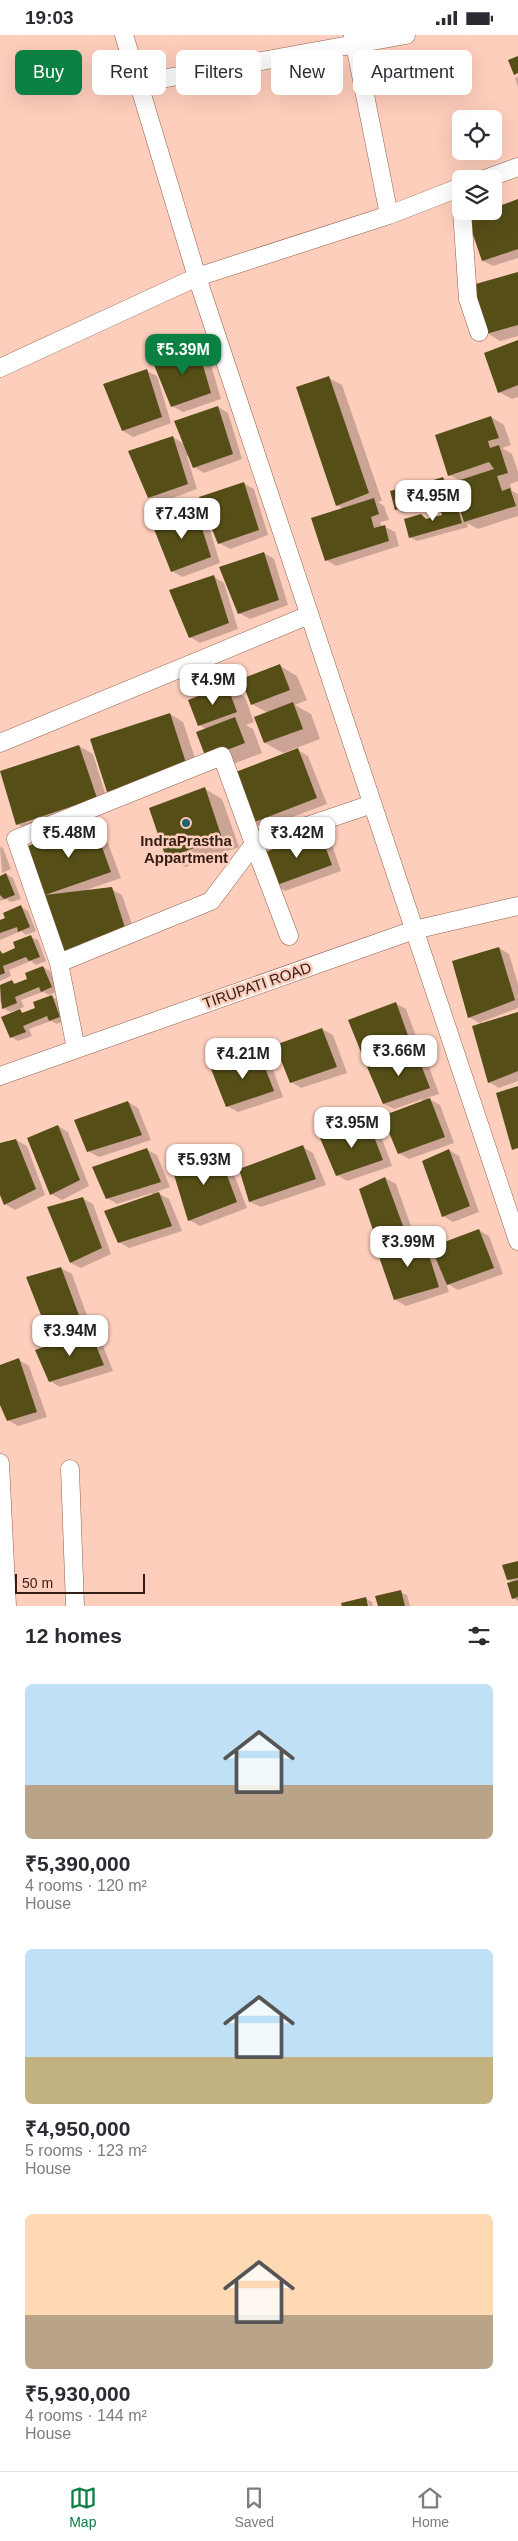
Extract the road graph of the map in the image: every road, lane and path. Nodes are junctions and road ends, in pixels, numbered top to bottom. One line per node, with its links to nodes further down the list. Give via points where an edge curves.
1 (124, 35): 4 (street)
2 (406, 35): 3 (street)
3 (354, 40): 5 (street); 10 (street)
4 (129, 50)
5 (166, 78)
6 (143, 95): 12 (street)
7 (518, 167): 8 (street)
8 (502, 173)
9 (452, 190): 10 (street)
10 (389, 215): 12 (street)
11 (462, 220): 13 (street, via 468,299)
12 (197, 277): 14 (street); 15 (street)
13 (479, 332)
14 (0, 369)
15 (309, 615): 16 (street); 17 (street)
16 (0, 743)
17 (372, 804): 18 (street); 20 (street)
18 (254, 844): 21 (street); 22 (street, via 211,901); 22 (street, via 222,756 16,839)
19 (518, 906): 20 (street, TIRUPATI ROAD)
20 (414, 930): 23 (street, TIRUPATI ROAD); 25 (street)
21 (289, 936)
22 (59, 963): 23 (street)
23 (76, 1049): 24 (street, TIRUPATI ROAD)
24 (0, 1076)
25 (518, 1241)
26 (0, 1463): 28 (street)
27 (70, 1469): 29 (street)
28 (7, 1606)
29 (76, 1606)

